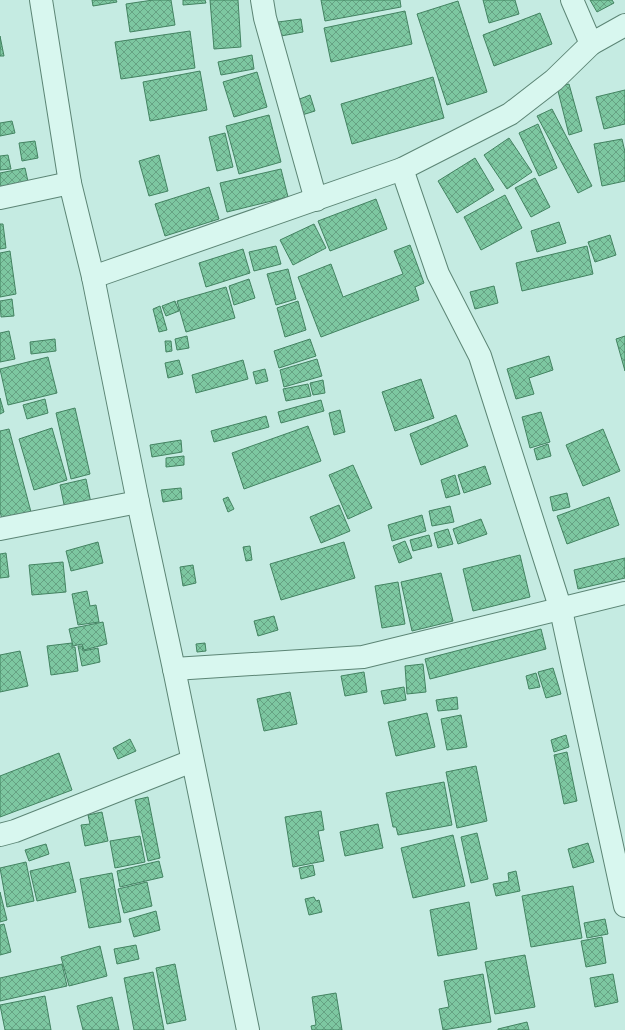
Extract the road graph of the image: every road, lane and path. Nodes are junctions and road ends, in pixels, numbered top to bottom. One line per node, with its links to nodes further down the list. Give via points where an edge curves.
1 (41, 0): 7 (street)
2 (262, 0): 9 (street)
3 (572, 0): 5 (street)
4 (625, 25): 5 (street)
5 (591, 44): 6 (street, via 554,80 510,114)
6 (402, 169): 9 (street); 14 (street, via 438,274 480,356)
7 (70, 183): 8 (street); 10 (street)
8 (0, 198)
9 (316, 200): 10 (street)
10 (93, 277): 11 (street)
11 (138, 502): 12 (street); 15 (street)
12 (0, 529)
13 (625, 593): 14 (street)
14 (561, 610): 15 (street, via 363,657); 18 (street)
15 (174, 669): 16 (street)
16 (192, 761): 17 (street); 19 (street)
17 (0, 835)
18 (625, 906)
19 (248, 1030)

